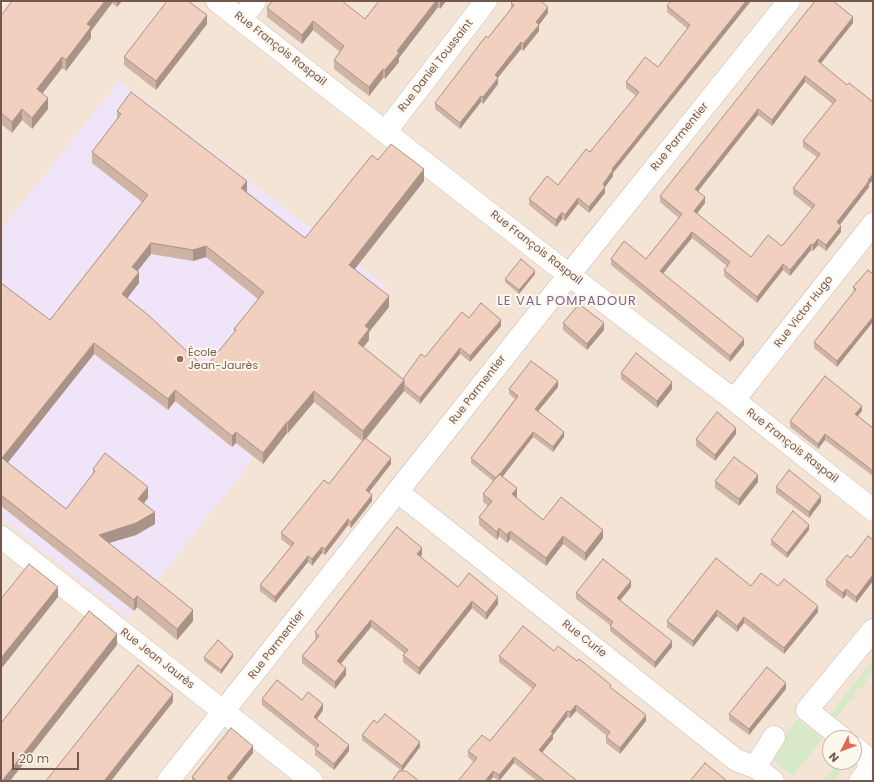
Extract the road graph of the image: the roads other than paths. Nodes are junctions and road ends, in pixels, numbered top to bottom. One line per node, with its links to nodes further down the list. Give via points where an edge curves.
1 (217, 1): 5 (street, Rue François Raspail)
2 (255, 1): 5 (street)
3 (486, 1): 6 (street, Rue Daniel Toussaint)
4 (789, 1): 8 (street, Rue Parmentier)
5 (241, 20): 6 (street, Rue François Raspail)
6 (386, 131): 8 (street, Rue François Raspail)
7 (873, 224): 9 (street, Rue Victor Hugo)
8 (569, 275): 9 (street, Rue François Raspail); 10 (street, Rue Parmentier)
9 (734, 400): 11 (street, Rue François Raspail)
10 (398, 492): 14 (street, Rue Parmentier); 19 (street, Rue Curie, via 736,760)
11 (873, 510)
12 (1, 537): 14 (street, Rue Jean Jaurès)
13 (873, 630): 15 (street, via 808,710)
14 (224, 711): 20 (street, Rue Parmentier); 21 (street, Rue Jean Jaurès)
15 (832, 730)
16 (774, 737): 19 (street, via 759,761)
17 (862, 755): 18 (street)
18 (873, 764): 22 (street)
19 (765, 775)
20 (168, 781)
21 (312, 781)
22 (860, 781)

